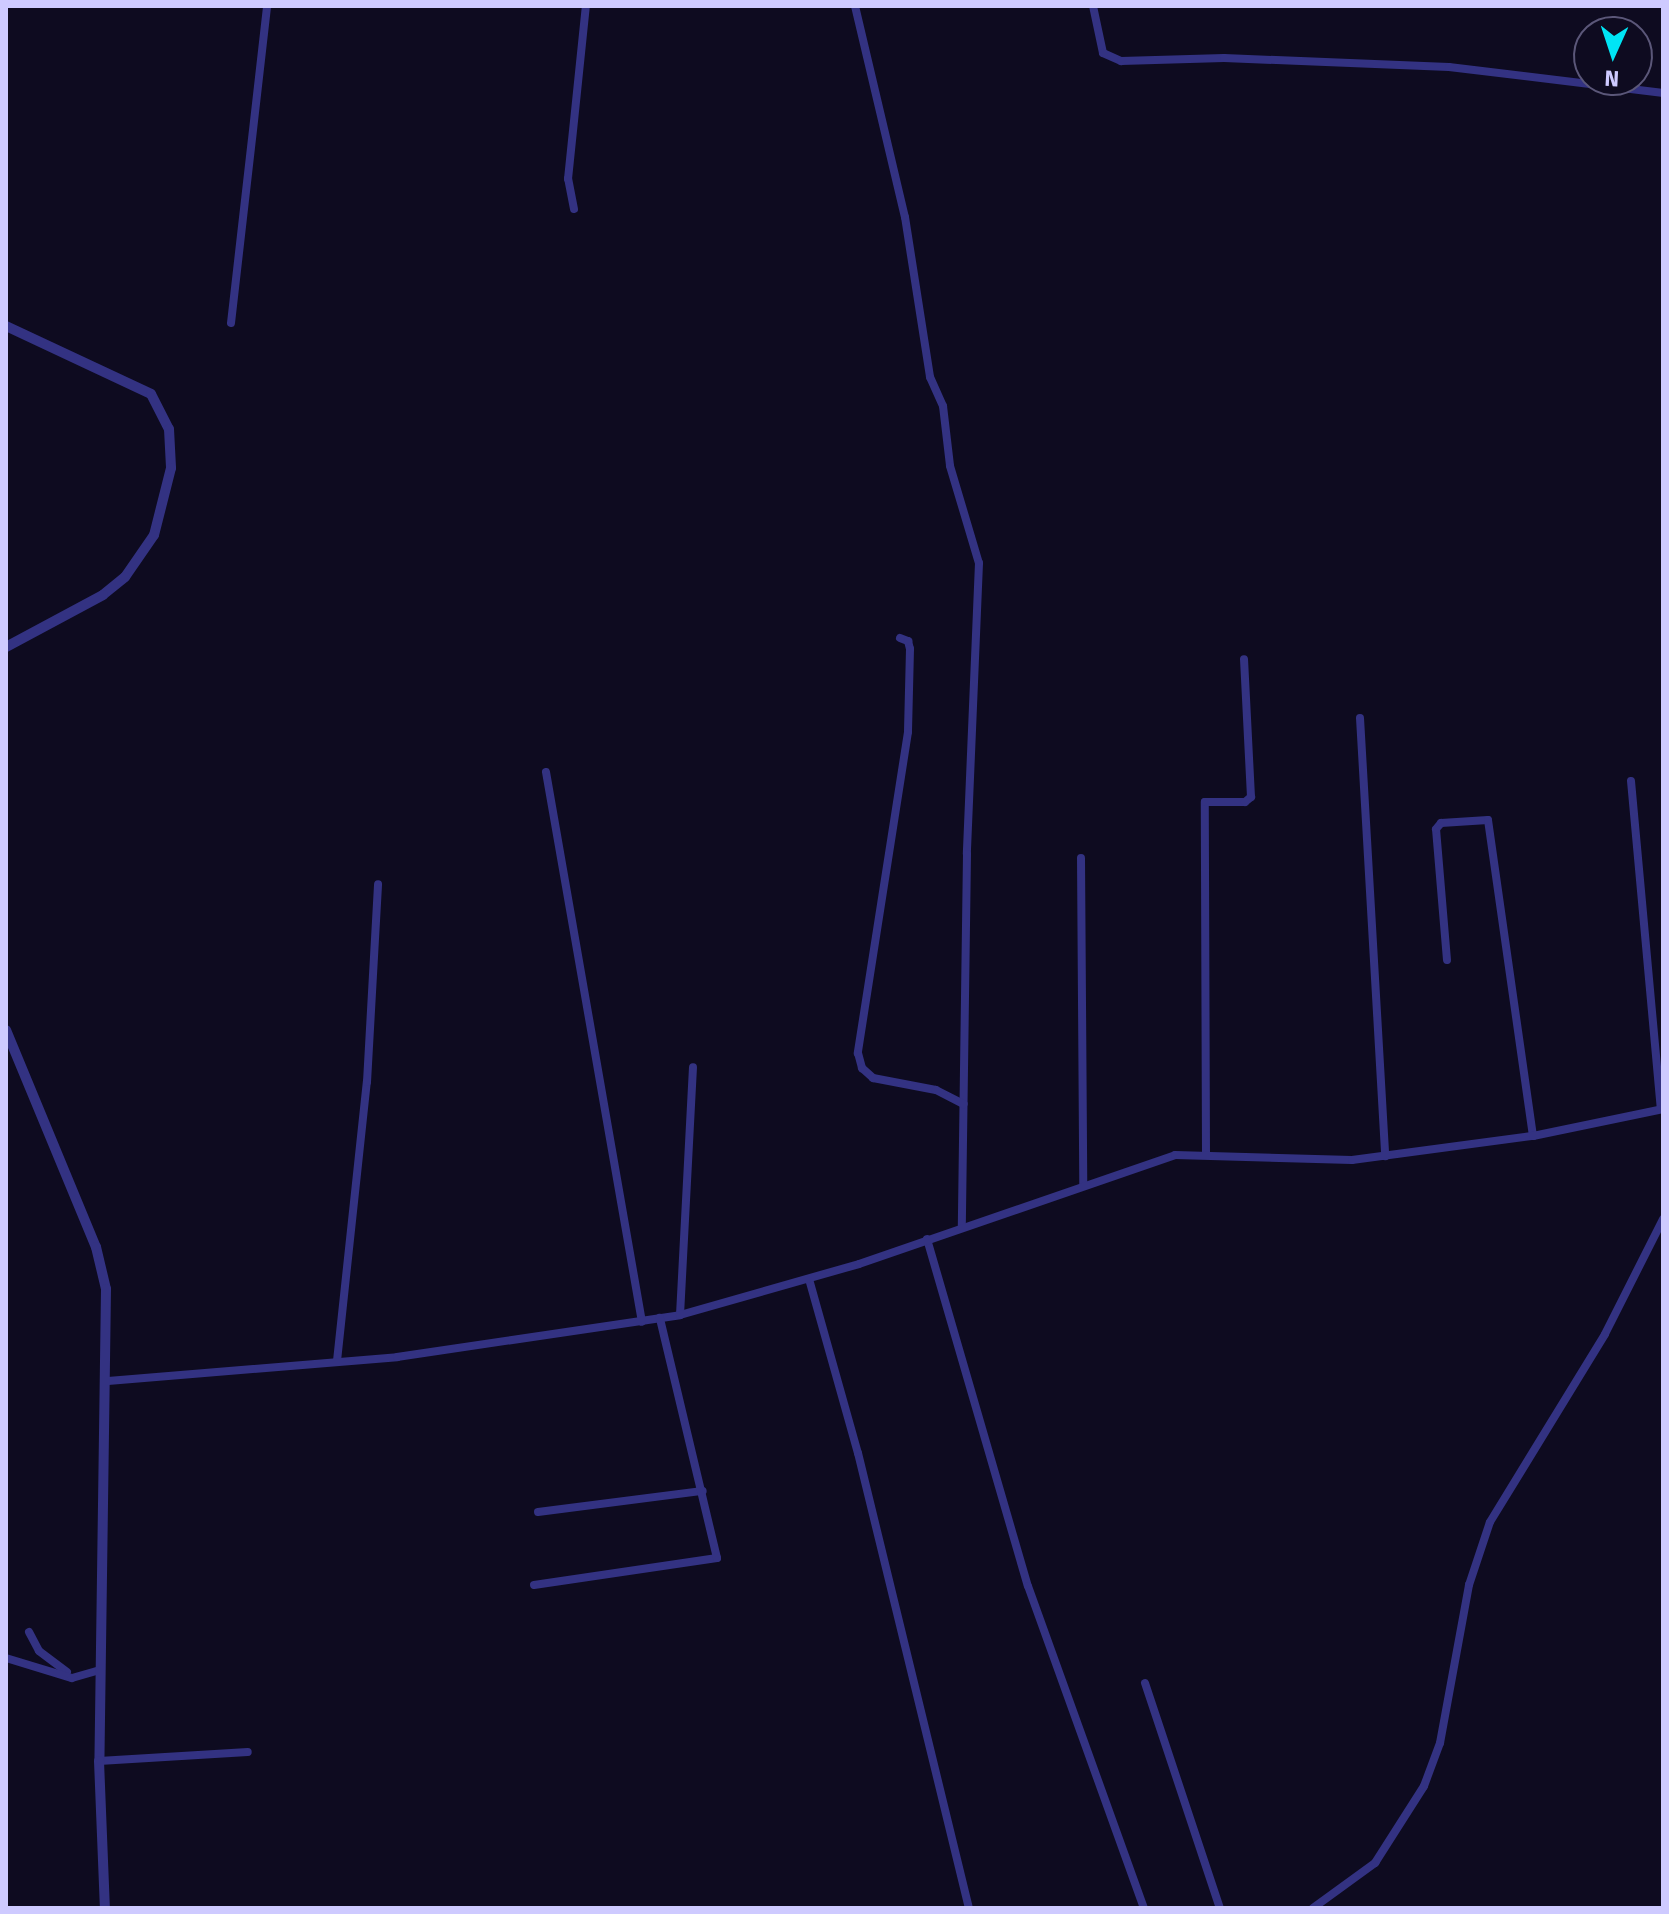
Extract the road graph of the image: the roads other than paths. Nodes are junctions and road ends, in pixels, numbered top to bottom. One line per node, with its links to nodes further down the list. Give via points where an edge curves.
1 (267, 6): 7 (street)
2 (586, 6): 6 (street, via 568,179)
3 (855, 6): 22 (street, via 905,217 930,377 943,406 950,466 979,563 973,616)
4 (1093, 6): 5 (street, via 1103,53 1121,61 1224,58 1449,67)
5 (1663, 93)
6 (574, 209)
7 (231, 323)
8 (6, 326): 10 (street, via 151,394 169,429 171,468 154,535 125,577 103,595)
9 (900, 638): 22 (street, via 910,649 908,732 858,1053 862,1068 873,1078 936,1090)
10 (6, 647)
11 (1244, 659): 25 (street, via 1251,797 1245,802 1205,802)
12 (1360, 718): 26 (street)
13 (546, 772): 34 (street)
14 (1631, 781): 23 (street)
15 (1081, 858): 27 (street)
16 (378, 884): 35 (street, via 367,1082)
17 (1447, 960): 24 (street, via 1436,829 1441,823 1488,820)
18 (6, 1030): 20 (street)
19 (6, 1045): 20 (street)
20 (18, 1056): 36 (street, via 104,1271)
21 (693, 1067): 32 (street)
22 (964, 1104): 29 (street)
23 (1662, 1109): 24 (street)
24 (1533, 1136): 26 (street)
25 (1206, 1155): 26 (street, via 1352,1160); 27 (street, via 1175,1155)
26 (1385, 1156)
27 (1083, 1185): 29 (street)
28 (1663, 1219): 51 (street, via 1605,1334 1490,1522 1469,1585 1440,1743 1424,1786 1375,1863)
29 (962, 1226): 30 (street)
30 (927, 1239): 31 (street); 49 (street, via 1028,1586)
31 (809, 1279): 32 (street); 48 (street, via 858,1453)
32 (680, 1315): 33 (street)
33 (660, 1318): 34 (street); 37 (street)
34 (642, 1322): 35 (street)
35 (337, 1361): 36 (street)
36 (108, 1381): 42 (street)
37 (703, 1491): 38 (street); 39 (street, via 717,1558)
38 (538, 1512)
39 (534, 1585)
40 (29, 1632): 43 (street, via 50,1662)
41 (6, 1658): 43 (street)
42 (100, 1670): 43 (street); 46 (street)
43 (83, 1677)
44 (1145, 1683): 50 (street)
45 (248, 1752): 46 (street)
46 (99, 1761): 47 (street)
47 (105, 1908)
48 (969, 1908)
49 (1144, 1908)
50 (1220, 1908)
51 (1313, 1908)

